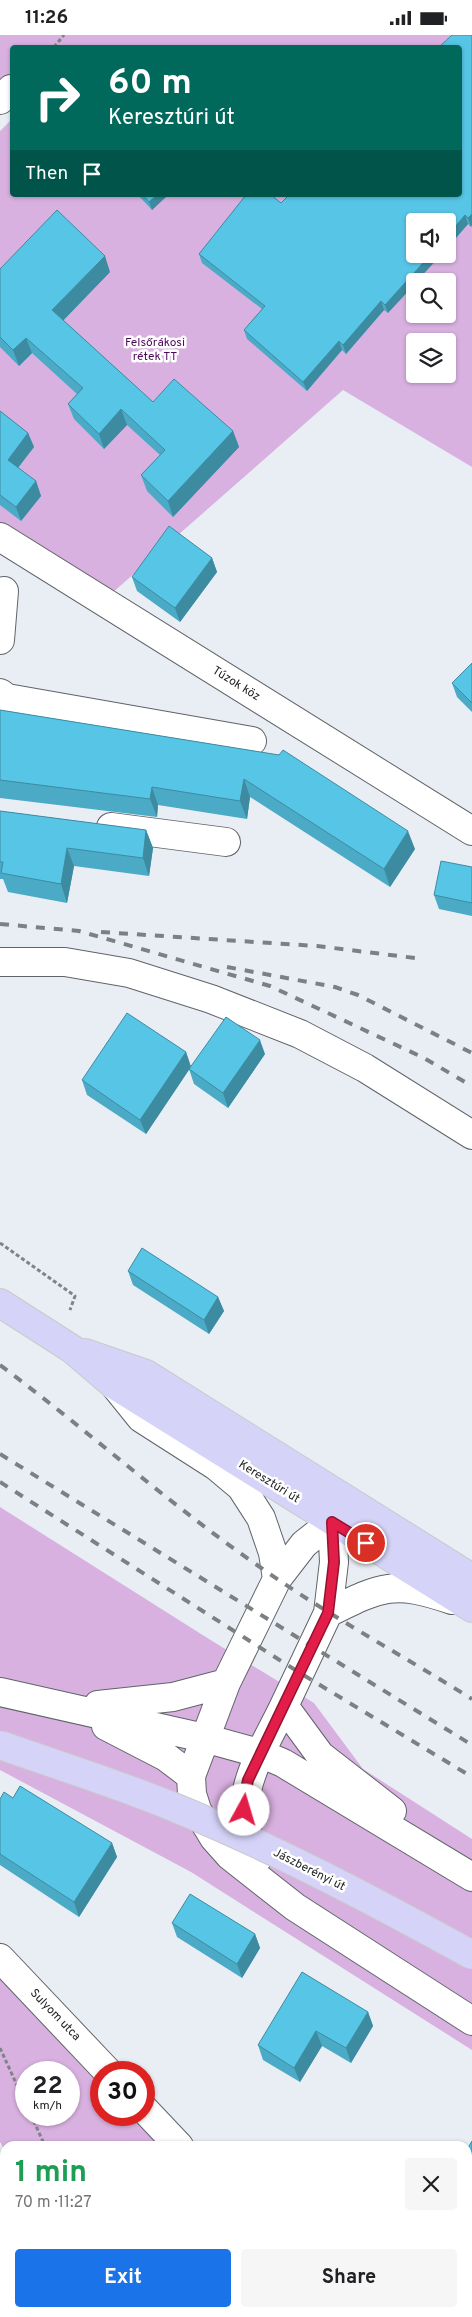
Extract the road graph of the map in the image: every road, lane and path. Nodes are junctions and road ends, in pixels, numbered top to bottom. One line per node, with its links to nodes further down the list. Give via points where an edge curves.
1 (64, 35): 2 (path)
2 (56, 45)
3 (0, 537): 9 (street, Túzok köz)
4 (4, 591): 5 (street)
5 (0, 640)
6 (0, 693): 7 (street, via 7,697)
7 (252, 741)
8 (88, 824): 10 (street)
9 (472, 831)
10 (226, 842)
11 (0, 962): 12 (street, via 65,962 129,973 211,999 300,1034 365,1068)
12 (472, 1135)
13 (0, 1243): 15 (path, via 76,1297)
14 (0, 1303): 15 (main road, Keresztúri út)
15 (64, 1344): 16 (main road, Keresztúri út); 17 (main road, Keresztúri út, via 146,1374)
16 (113, 1384): 18 (main road, Keresztúri út); 20 (street, via 141,1418 216,1466 241,1487 266,1530)
17 (312, 1477): 18 (street); 19 (main road, Keresztúri út)
18 (332, 1522): 20 (street, via 304,1544); 21 (main road, Keresztúri út); 22 (street, via 334,1562)
19 (472, 1578)
20 (277, 1579): 23 (street)
21 (470, 1607): 22 (street, via 420,1590 400,1587 364,1595)
22 (328, 1613): 25 (street)
23 (226, 1683): 26 (street, via 142,1702); 27 (street)
24 (0, 1692): 26 (street)
25 (284, 1706): 29 (street); 31 (street, via 320,1755)
26 (69, 1707): 27 (street); 30 (street, via 166,1757)
27 (204, 1738): 29 (street); 30 (street)
28 (0, 1745): 33 (main road, Jászberényi út, bridge, via 170,1806 266,1848)
29 (262, 1754): 31 (street, via 283,1763); 32 (street, via 248,1780 244,1800 245,1821 253,1848)
30 (191, 1776): 32 (street, via 197,1810 214,1838 230,1856)
31 (472, 1875)
32 (295, 1907): 35 (street)
33 (472, 1955)
34 (0, 1958): 37 (street, Sulyom utca)
35 (472, 2021)
36 (0, 2048): 38 (path)
37 (98, 2061)
38 (15, 2081)
39 (155, 2121): 42 (street)
40 (36, 2126): 41 (path)
41 (43, 2141)
42 (174, 2141)

